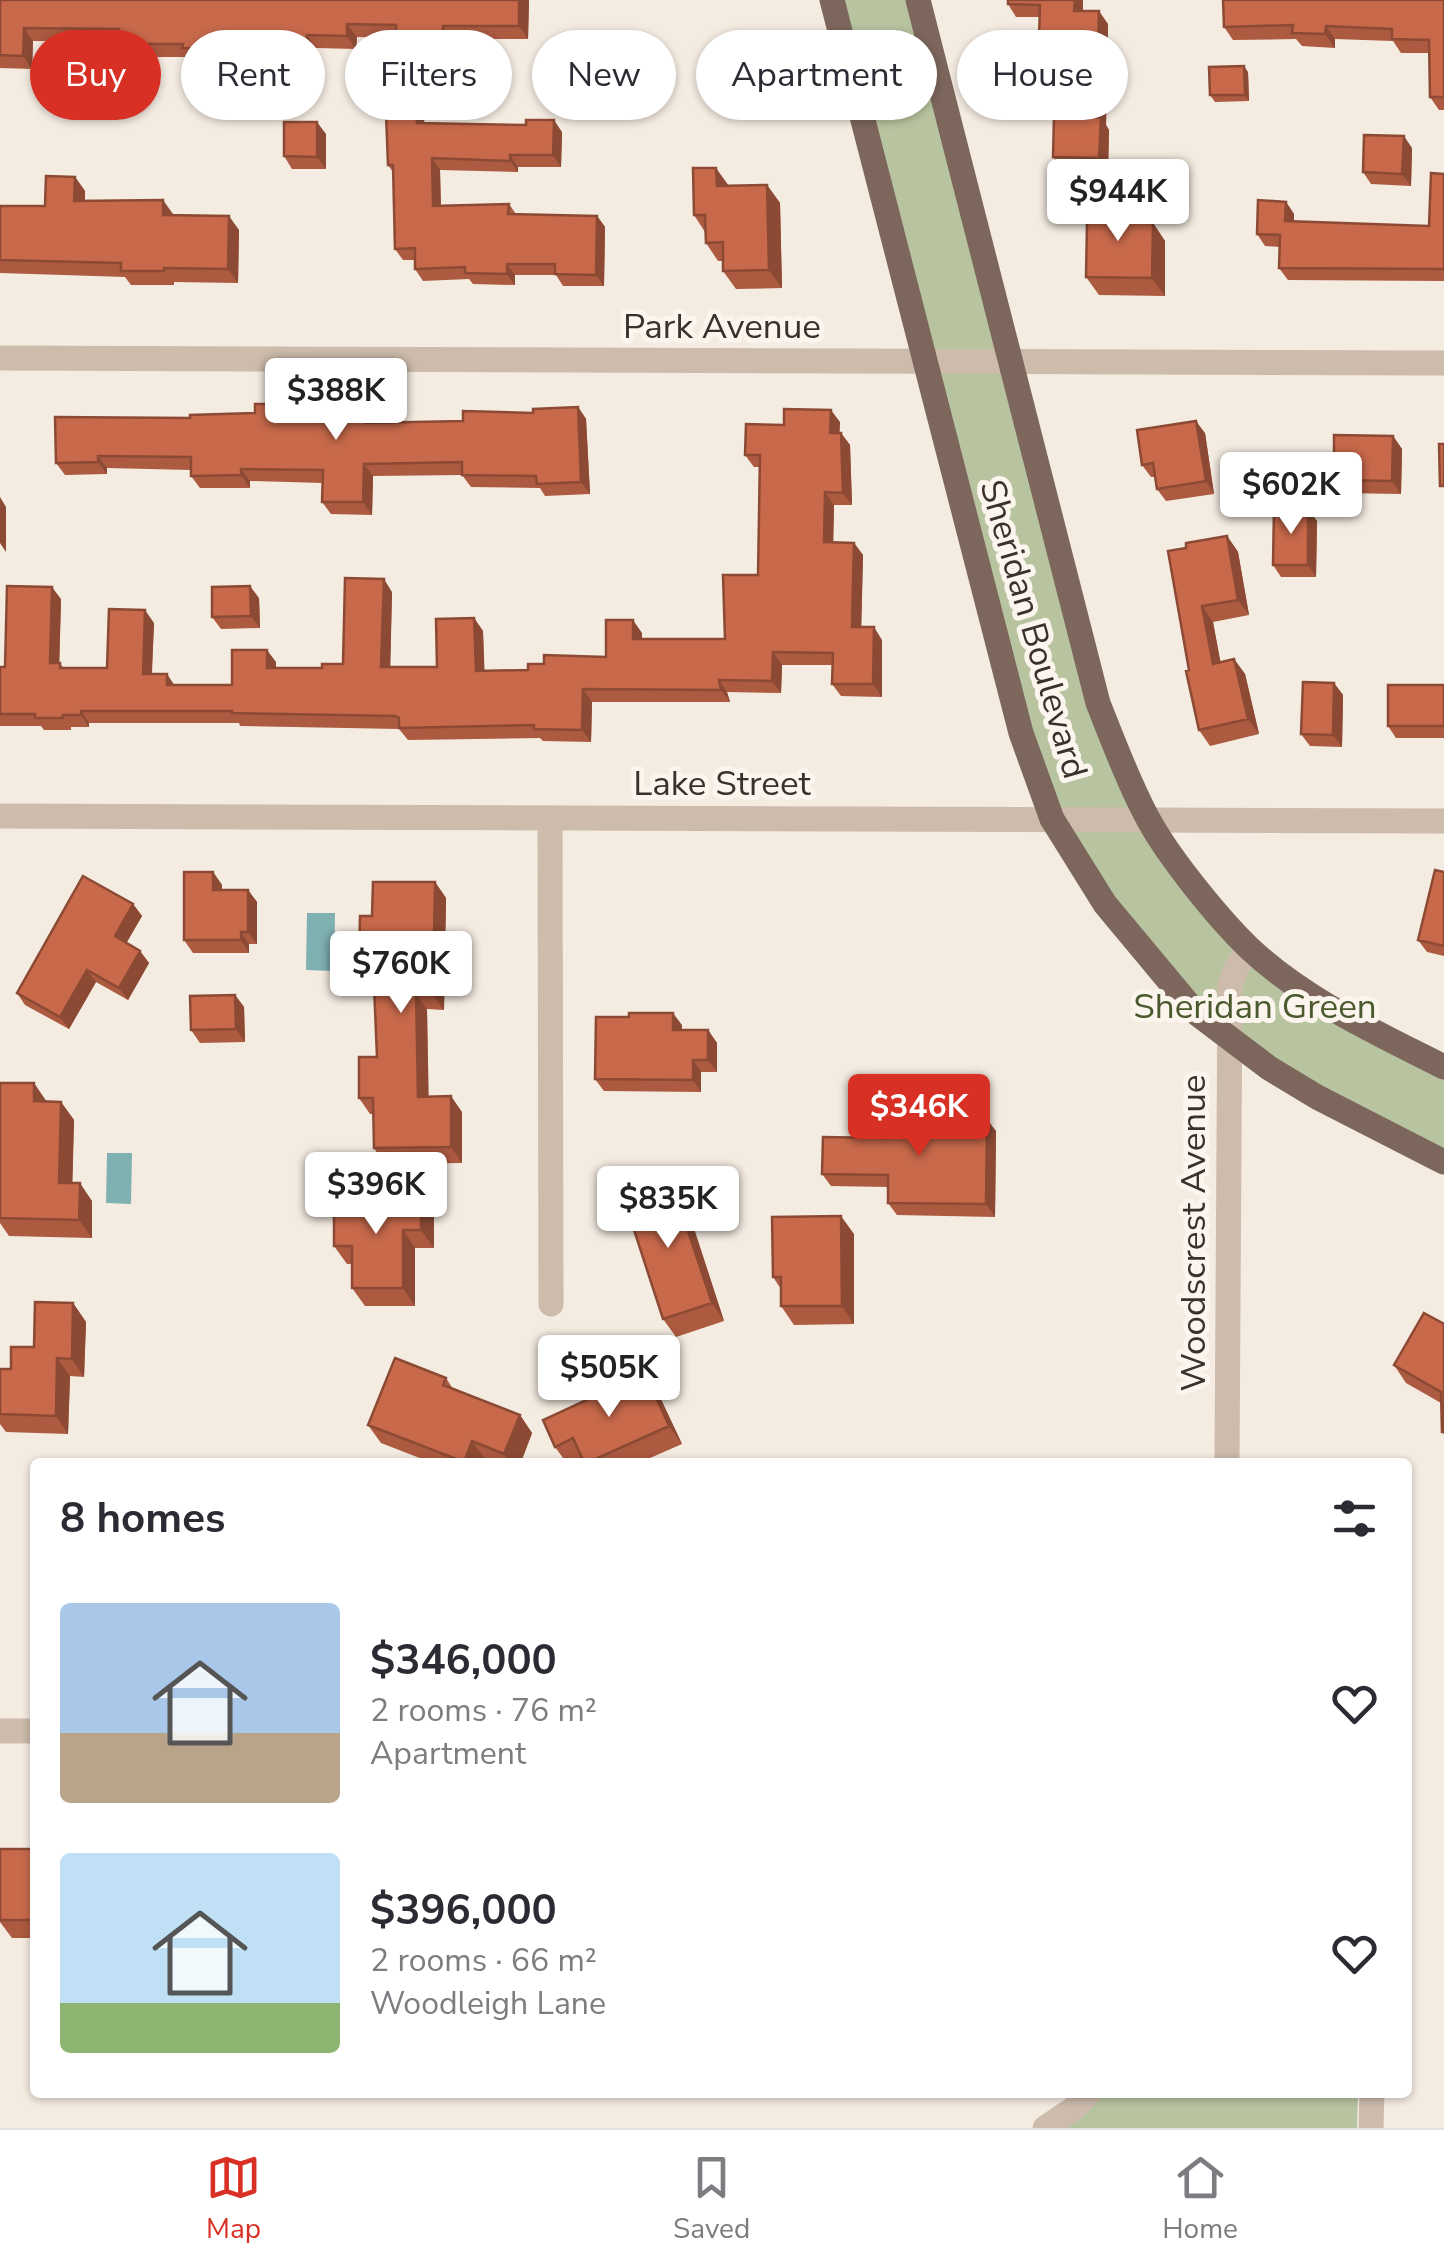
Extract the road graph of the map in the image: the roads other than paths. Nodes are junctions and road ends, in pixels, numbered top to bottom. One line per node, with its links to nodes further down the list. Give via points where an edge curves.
1 (832, 0): 4 (main road, Sheridan Boulevard)
2 (918, 0): 5 (main road, Sheridan Boulevard)
3 (0, 358): 4 (street, Park Avenue)
4 (925, 362): 5 (street, Park Avenue); 9 (main road, Sheridan Boulevard, via 1020,733)
5 (1010, 362): 6 (street, Park Avenue); 10 (main road, Sheridan Boulevard, via 1098,703)
6 (1444, 363)
7 (0, 816): 8 (street, Lake Street)
8 (550, 818): 9 (street, Lake Street); 16 (street)
9 (1052, 819): 10 (street, Lake Street); 13 (main road, Sheridan Boulevard, via 1146,956)
10 (1148, 820): 11 (street, Lake Street); 12 (main road, Sheridan Boulevard)
11 (1444, 821)
12 (1250, 949): 13 (street, Woodscrest Avenue, via 1230,986); 14 (main road, Sheridan Boulevard, via 1346,1017)
13 (1228, 1040): 15 (main road, Sheridan Boulevard, via 1316,1096); 17 (street, Woodscrest Avenue)
14 (1444, 1066)
15 (1444, 1162)
16 (551, 1304)
17 (1227, 1458)
18 (0, 1731): 19 (street)
19 (30, 1731)
20 (1084, 2098): 22 (street)
21 (1372, 2098): 23 (street)
22 (1045, 2128)
23 (1371, 2128)

